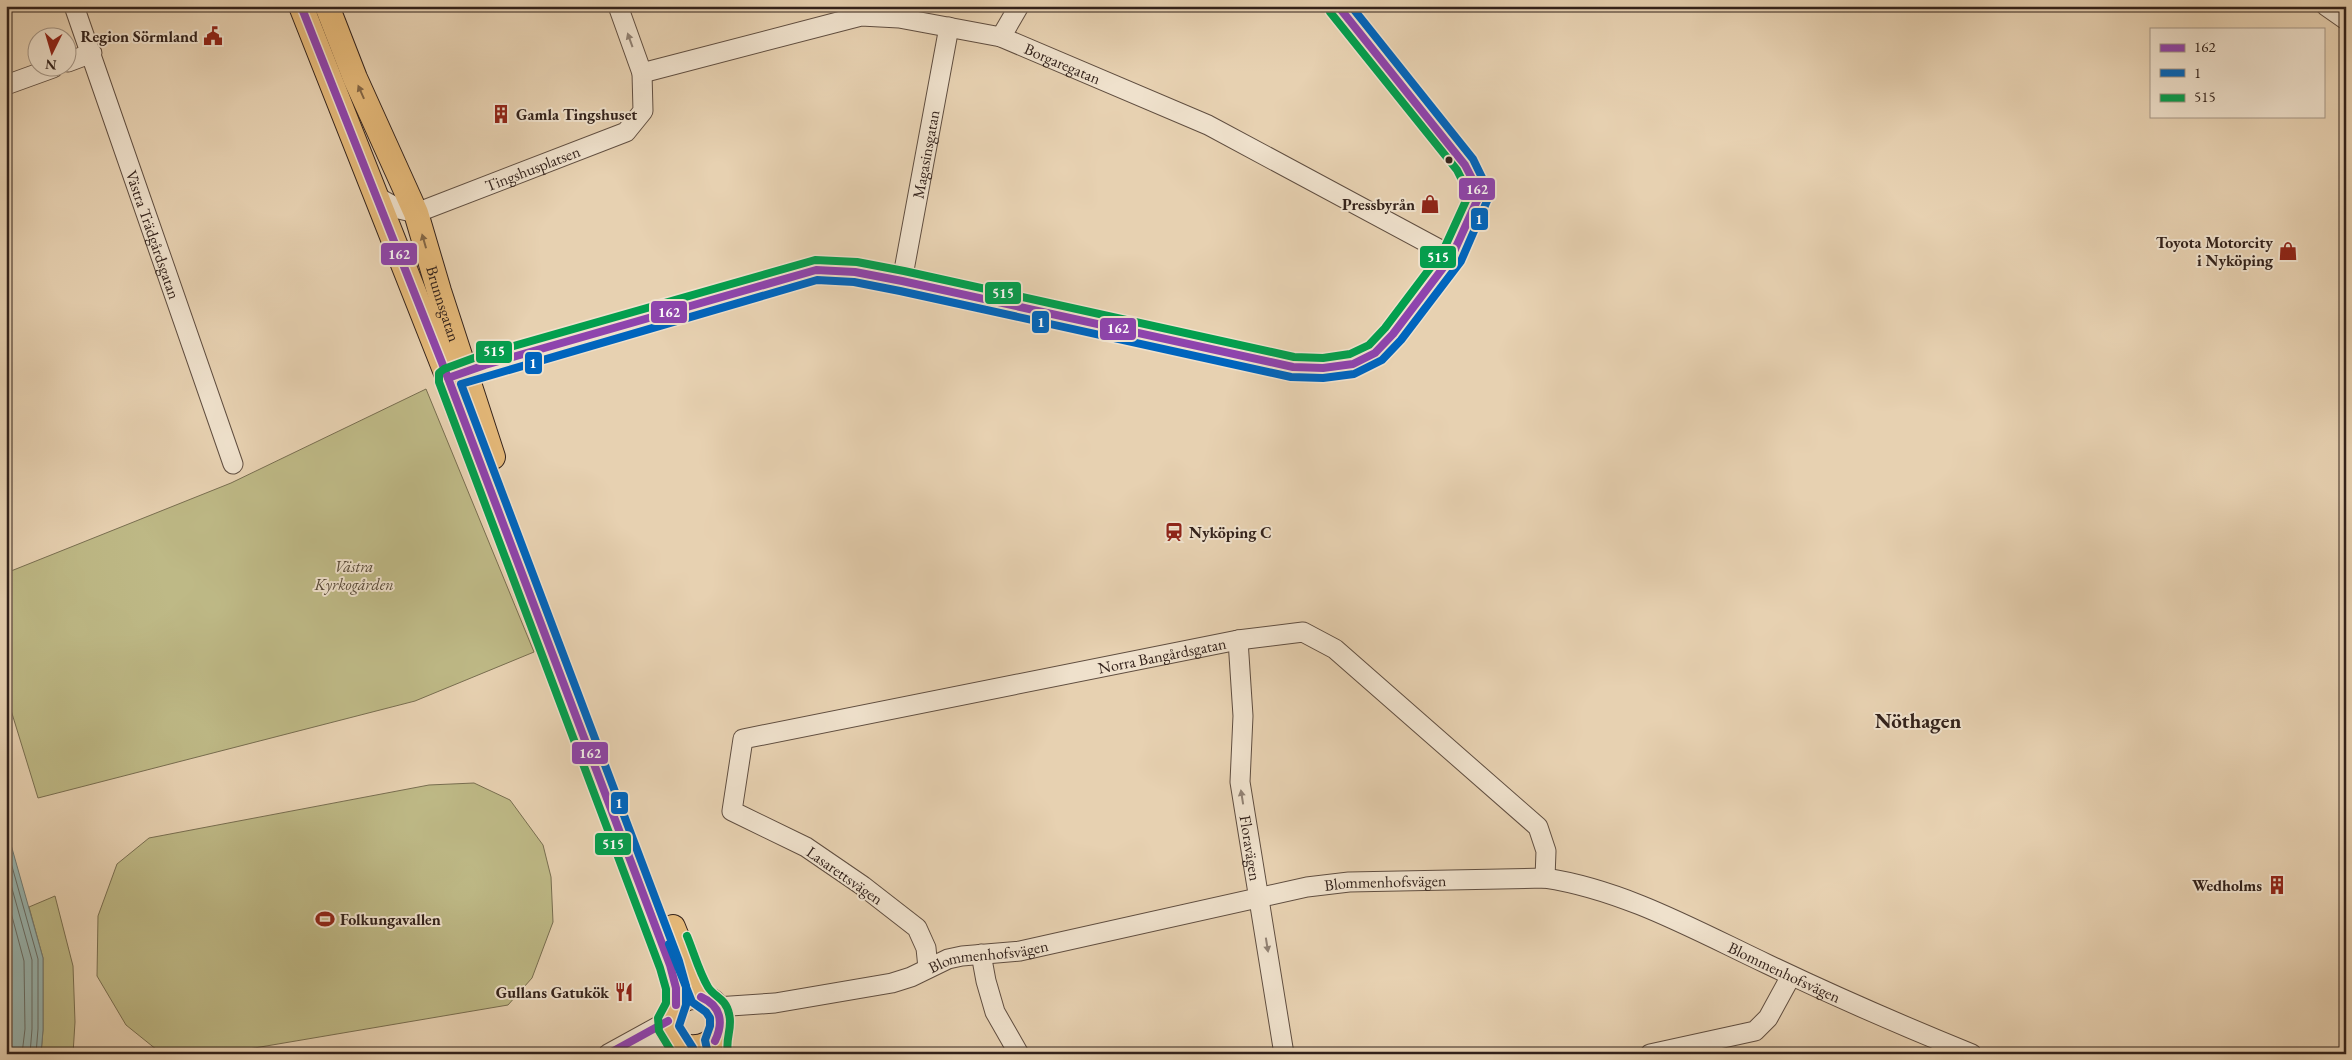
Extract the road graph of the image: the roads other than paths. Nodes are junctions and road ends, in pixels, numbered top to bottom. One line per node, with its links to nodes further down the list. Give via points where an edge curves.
1 (74, 6): 12 (street, Västra Trädgårdsgatan)
2 (301, 6): 17 (main road, Brunnsgatan, via 331,87)
3 (327, 6): 18 (main road, Brunnsgatan, one-way to 3, via 355,78)
4 (618, 6): 14 (street, Tingshusplatsen, one-way to 4)
5 (1019, 6): 11 (street)
6 (1338, 6): 19 (street, via 1465,165 1480,194)
7 (2326, 6): 9 (street)
8 (897, 12): 10 (street, Borgaregatan); 14 (street, Borgaregatan, via 860,16)
9 (2346, 20)
10 (949, 28): 11 (street, Borgaregatan); 20 (street, Magasinsgatan)
11 (1001, 37): 19 (street, Borgaregatan, via 1208,125)
12 (92, 53): 13 (street); 22 (street, Västra Trädgårdsgatan)
13 (78, 58)
14 (642, 73): 18 (street, Tingshusplatsen, via 643,111 626,132)
15 (28, 77): 16 (street)
16 (6, 85)
17 (379, 198): 18 (street, via 399,209); 21 (main road, Brunnsgatan)
18 (416, 213): 21 (main road, Brunnsgatan, one-way to 18, via 439,291)
19 (1452, 256): 20 (street, via 1375,353 1352,364 1322,368 1292,367)
20 (902, 281): 21 (street, via 855,272 816,270)
21 (457, 374): 30 (main road, Brunnsgatan, via 519,540); 32 (main road, Brunnsgatan, via 670,965 676,988)
22 (232, 464)
23 (1238, 640): 24 (street, Norra Bangårdsgatan, via 744,739); 25 (street, Norra Bangårdsgatan, via 1303,632 1335,649 1538,827 1546,851); 26 (street, Floravägen, one-way to 23, via 1240,782 1243,716)
24 (732, 811): 28 (street, Lasarettsvägen, via 806,848 917,928 926,948)
25 (1544, 878): 26 (street, Blommenhofsvägen, via 1349,882); 29 (street, Blommenhofsvägen, via 1575,883 1633,901)
26 (1260, 897): 27 (street, Blommenhofsvägen, via 1020,951); 37 (street, Floravägen, one-way to 37)
27 (981, 954): 28 (street, Blommenhofsvägen, via 948,959); 36 (street, via 995,1012)
28 (928, 968): 31 (street, Blommenhofsvägen, via 892,983)
29 (1791, 976): 38 (street, via 1768,1018 1755,1031); 39 (street, Blommenhofsvägen)
30 (708, 1002): 31 (street, Blommenhofsvägen); 32 (main road, via 683,1000); 33 (main road, via 722,1021)
31 (775, 1003): 33 (street, Blommenhofsvägen, via 734,1018)
32 (677, 1033): 33 (main road, via 696,1050); 34 (street); 35 (street, via 660,1043)
33 (718, 1042)
34 (608, 1054)
35 (621, 1054)
36 (1019, 1054)
37 (1284, 1054)
38 (1650, 1054)
39 (1972, 1054)

